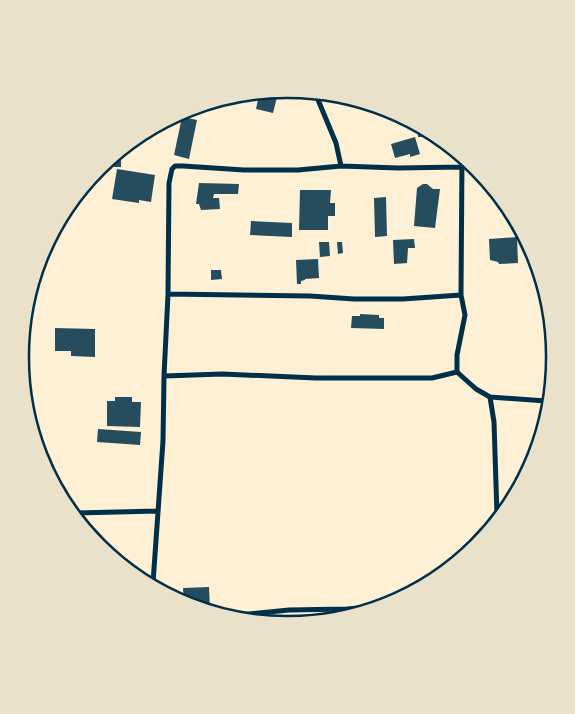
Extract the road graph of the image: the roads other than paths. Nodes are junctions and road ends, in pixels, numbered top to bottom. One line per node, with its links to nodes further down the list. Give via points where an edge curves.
1 (318, 100): 2 (street, via 336,143)
2 (341, 166): 3 (street); 4 (street, via 298,170 175,166 169,183)
3 (462, 167): 5 (street)
4 (168, 294): 5 (street, via 393,299); 7 (street)
5 (461, 294): 6 (street, via 465,315)
6 (457, 372): 7 (street, via 432,378); 8 (street)
7 (164, 376): 11 (street)
8 (490, 397): 9 (street); 10 (street)
9 (542, 401)
10 (497, 510)
11 (158, 511): 12 (street); 13 (street)
12 (80, 513)
13 (153, 578)
14 (339, 611): 15 (street, via 289,610)
15 (252, 614)

